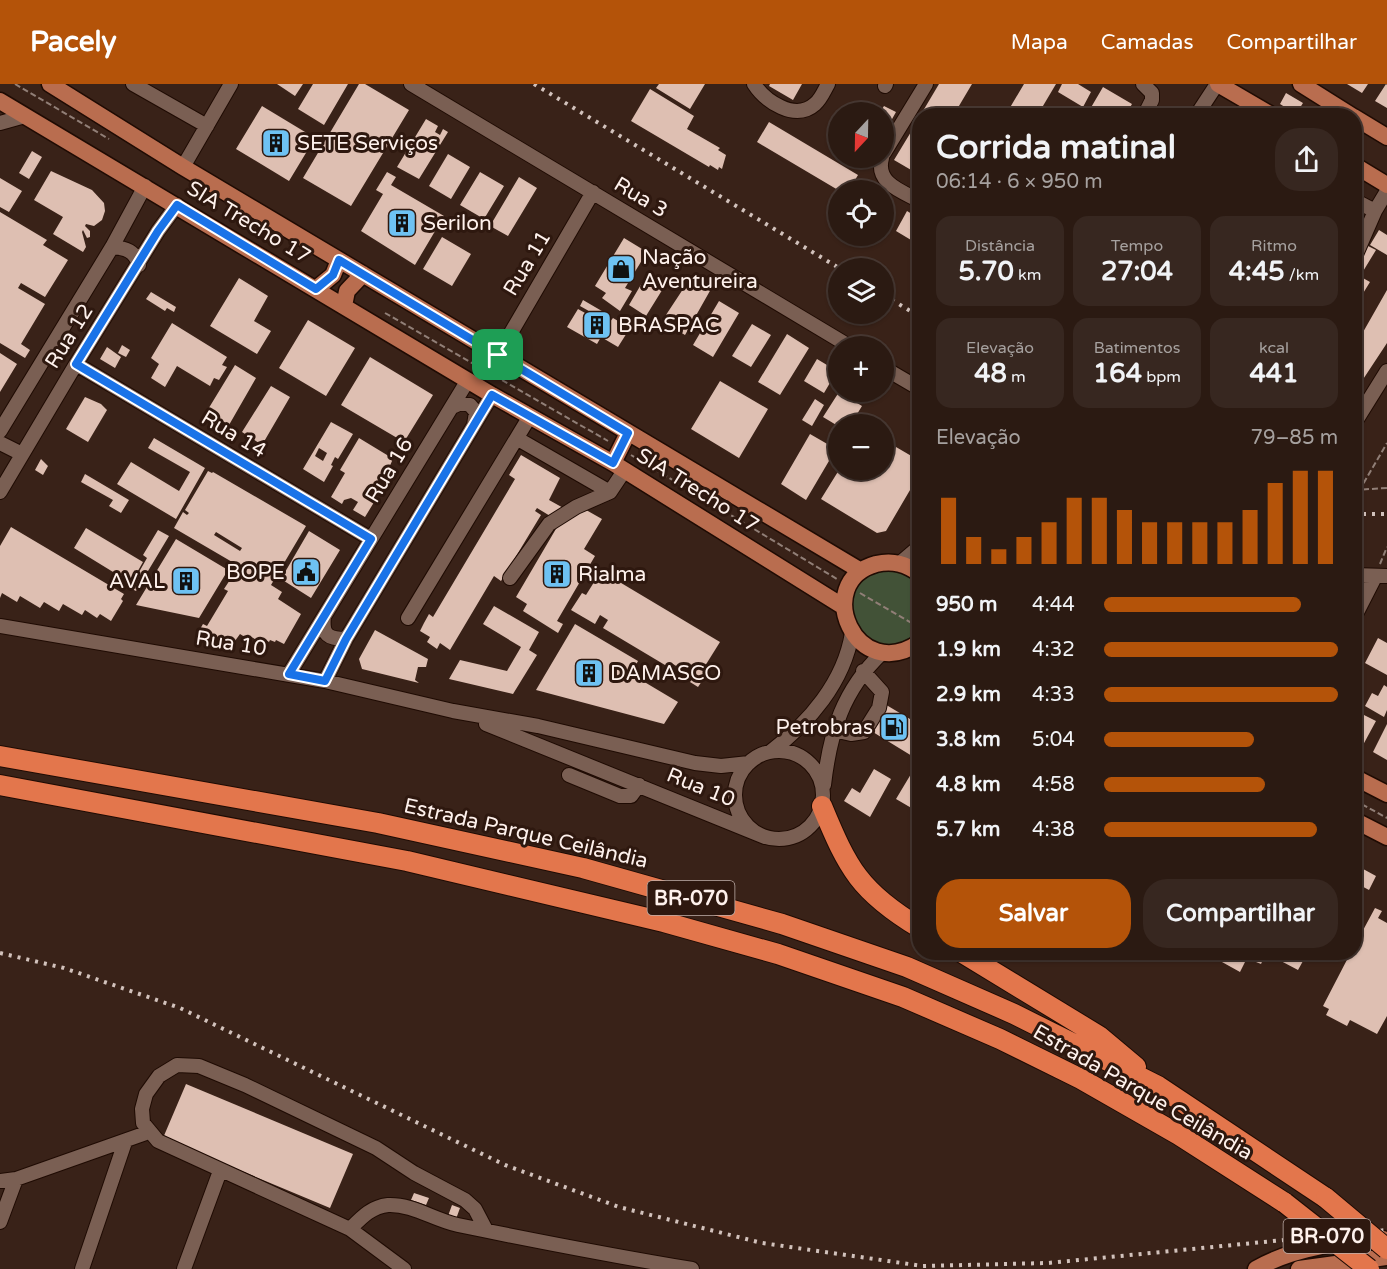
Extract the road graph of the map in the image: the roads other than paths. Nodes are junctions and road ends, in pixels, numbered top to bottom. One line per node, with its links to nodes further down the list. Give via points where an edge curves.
1 (50, 84): 23 (main road, SIA Trecho 17)
2 (133, 84): 19 (street)
3 (231, 84): 19 (street)
4 (411, 84): 29 (street, Rua 3)
5 (828, 84): 10 (street, via 815,105 791,111 771,103)
6 (926, 84): 22 (street)
7 (1143, 84): 13 (street, via 1152,93)
8 (1218, 84): 14 (street); 15 (main road)
9 (1300, 84): 12 (main road)
10 (753, 85)
11 (0, 100): 16 (main road, SIA Trecho 17)
12 (1328, 107)
13 (1148, 108)
14 (1202, 108)
15 (1259, 108)
16 (25, 116): 18 (street); 27 (main road, SIA Trecho 17)
17 (1362, 121): 21 (main road)
18 (0, 123)
19 (207, 126): 23 (street)
20 (1362, 130): 21 (main road)
21 (1380, 132)
22 (894, 137)
23 (183, 167): 36 (main road, SIA Trecho 17)
24 (880, 168): 30 (street, via 883,178)
25 (1362, 170): 26 (main road)
26 (1387, 185)
27 (145, 186): 32 (main road, SIA Trecho 17); 35 (street, Rua 12)
28 (1387, 191): 33 (street)
29 (593, 192): 41 (street, Rua 3); 42 (street, Rua 11)
30 (912, 197)
31 (1362, 204): 33 (street)
32 (177, 205): 37 (street, Rua 12); 39 (main road, SIA Trecho 17)
33 (1375, 211): 34 (street)
34 (1362, 241)
35 (112, 247): 37 (street, via 131,251); 53 (street, Rua 12)
36 (339, 260): 38 (main road, SIA Trecho 17); 39 (main road, via 333,275)
37 (139, 265): 43 (street, Rua 12)
38 (363, 274): 40 (main road, via 347,291); 42 (main road, SIA Trecho 17)
39 (316, 289): 40 (main road, SIA Trecho 17)
40 (344, 306): 46 (main road, SIA Trecho 17)
41 (832, 336)
42 (498, 355): 57 (main road, SIA Trecho 17)
43 (76, 364): 56 (street, Rua 12); 60 (street, Rua 14)
44 (1387, 371): 50 (street)
45 (894, 374): 47 (street)
46 (468, 380): 48 (main road, SIA Trecho 17); 49 (street, Rua 16)
47 (912, 384)
48 (492, 395): 51 (main road, SIA Trecho 17); 52 (street)
49 (452, 407): 52 (street, via 470,405 476,412); 60 (street, Rua 16)
50 (1362, 411)
51 (530, 416): 54 (street); 57 (main road, SIA Trecho 17)
52 (474, 427): 74 (street)
53 (0, 431)
54 (518, 439): 59 (street); 71 (street)
55 (0, 443): 56 (street)
56 (22, 454): 58 (street, Rua 12)
57 (621, 454): 59 (street); 64 (main road, SIA Trecho 17); 69 (main road, SIA Trecho 17)
58 (0, 492)
59 (610, 492): 67 (street, via 549,524)
60 (371, 539): 70 (street, Rua 16)
61 (912, 553): 62 (street)
62 (900, 563): 63 (main road); 64 (main road, via 886,562)
63 (912, 570)
64 (861, 571): 69 (main road, via 849,586)
65 (1362, 576): 66 (street)
66 (1381, 577): 68 (street)
67 (510, 578)
68 (1362, 606)
69 (844, 608): 73 (main road)
70 (324, 617): 74 (street, via 323,628 328,636); 78 (street, Rua 16)
71 (408, 618)
72 (0, 626): 78 (street, Rua 10)
73 (852, 633): 76 (main road, via 865,645); 82 (street, via 846,659 819,703 801,726)
74 (346, 639): 79 (street)
75 (912, 648): 76 (main road)
76 (882, 652): 77 (street)
77 (863, 671): 81 (street); 81 (street, via 882,692 879,708 864,732)
78 (289, 674): 79 (street, Rua 10)
79 (325, 681): 80 (street, Rua 10)
80 (453, 711): 84 (street, Rua 10, via 538,726 695,763); 88 (street, Rua 10)
81 (834, 730): 90 (street, via 828,748)
82 (770, 752): 84 (street); 90 (street, via 784,751 810,764 819,776)
83 (0, 756): 96 (highway, Estrada Parque Ceilândia / BR-070, via 390,826 583,868 771,921 907,967 1014,1014)
84 (749, 763): 92 (street, via 735,789 736,804 751,830)
85 (569, 775): 88 (street, via 620,796 631,796)
86 (1362, 781): 89 (main road)
87 (0, 785): 114 (highway, Estrada Parque Ceilândia / BR-070, bridge, via 430,866 664,921 842,975 914,1001 1081,1079 1179,1135 1285,1203)
88 (639, 785): 92 (street, Rua 10)
89 (1387, 794)
90 (823, 798): 92 (street, via 817,819 800,834 779,840); 94 (highway, via 840,850 856,877 875,897)
91 (1362, 824): 93 (main road)
92 (765, 837)
93 (1387, 837)
94 (912, 922)
95 (973, 960): 96 (highway, via 1099,1036)
96 (1158, 1086): 106 (highway, Estrada Parque Ceilândia / BR-070, bridge, via 1326,1198)
97 (149, 1132): 98 (street); 99 (street, via 158,1141); 104 (street, via 142,1110 146,1094 159,1076 177,1065 199,1066 376,1148 465,1200 475,1209)
98 (125, 1142): 100 (street); 108 (street)
99 (220, 1171): 103 (street); 109 (street)
100 (16, 1179): 101 (street); 102 (street)
101 (0, 1181)
102 (0, 1222)
103 (350, 1229): 104 (street, via 374,1208 387,1205 404,1206 454,1224); 110 (street)
104 (486, 1230): 111 (street)
105 (1387, 1239): 112 (main road, via 1359,1240 1295,1253)
106 (1387, 1249)
107 (1387, 1257): 113 (main road)
108 (82, 1269)
109 (184, 1269)
110 (404, 1269)
111 (693, 1269)
112 (1256, 1269)
113 (1299, 1269)
114 (1369, 1269)

